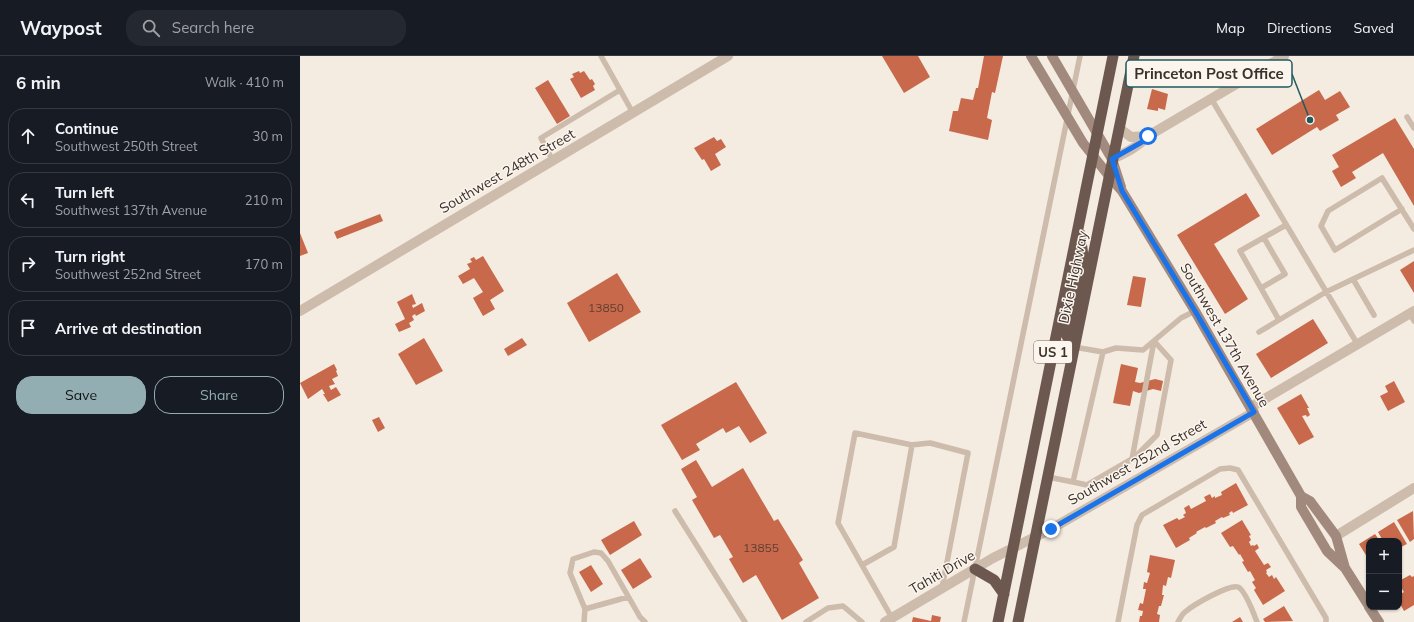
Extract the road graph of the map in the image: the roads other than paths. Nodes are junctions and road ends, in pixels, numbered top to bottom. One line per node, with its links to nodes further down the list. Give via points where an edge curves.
1 (601, 56): 9 (lane)
2 (728, 56): 12 (street, Southwest 248th Street)
3 (1031, 56): 13 (main road, Southwest 137th Avenue)
4 (1052, 56): 10 (main road, Southwest 137th Avenue)
5 (1080, 56): 10 (lane)
6 (1113, 56): 17 (highway, Dixie Highway / US 1)
7 (1134, 56): 15 (highway, Dixie Highway / US 1)
8 (1284, 56): 11 (street)
9 (620, 90): 12 (lane); 21 (lane, via 541,138)
10 (1073, 92): 13 (lane); 17 (main road, Southwest 137th Avenue)
11 (1212, 100): 18 (street); 26 (lane)
12 (633, 113): 21 (street, Southwest 248th Street)
13 (1068, 117): 19 (main road, Southwest 137th Avenue); 56 (lane)
14 (1407, 117): 16 (lane)
15 (1119, 128): 18 (street, via 1131,137); 20 (highway, Dixie Highway / US 1)
16 (1414, 128)
17 (1098, 134): 19 (highway, Dixie Highway / US 1); 20 (main road, Southwest 137th Avenue)
18 (1148, 136): 20 (street)
19 (1093, 156): 22 (main road, Southwest 137th Avenue); 25 (highway, Dixie Highway / US 1)
20 (1112, 159): 22 (highway, Dixie Highway / US 1); 23 (main road, Southwest 137th Avenue)
21 (553, 160): 33 (street, Southwest 248th Street)
22 (1109, 176): 23 (main road, Southwest 137th Avenue); 41 (highway, Dixie Highway / US 1)
23 (1122, 191): 34 (main road, Southwest 137th Avenue)
24 (1402, 209): 24 (lane, via 1382,178 1328,211 1321,226 1335,250); 27 (lane)
25 (1079, 224): 41 (highway, via 1083,256 1067,328 1067,336); 53 (highway, Dixie Highway / US 1)
26 (1286, 225): 28 (lane); 32 (lane)
27 (1414, 229)
28 (1264, 238): 31 (lane, via 1240,252); 31 (lane, via 1285,274)
29 (1414, 250): 30 (lane)
30 (1353, 279): 32 (lane); 35 (lane)
31 (1261, 288): 37 (lane)
32 (1326, 292): 37 (lane); 40 (lane)
33 (300, 311)
34 (1195, 311): 39 (lane, via 1180,319); 43 (main road, Southwest 137th Avenue)
35 (1374, 315)
36 (1413, 315): 40 (street, Southwest 252nd Street)
37 (1279, 320): 38 (lane)
38 (1258, 332)
39 (1154, 340): 42 (lane, via 1143,350 1116,348); 45 (lane); 45 (lane, via 1171,360 1157,435)
40 (1358, 345): 43 (street, Southwest 252nd Street)
41 (1074, 347): 42 (lane); 46 (highway, Dixie Highway / US 1)
42 (1103, 352): 47 (lane)
43 (1253, 409): 49 (main road, Southwest 137th Avenue); 52 (street, Southwest 252nd Street)
44 (911, 445): 54 (lane, via 894,547); 54 (lane, via 855,433 838,523); 57 (lane, via 930,443 968,453)
45 (1132, 459): 47 (lane, via 1087,485)
46 (1048, 478): 47 (lane); 52 (highway, Dixie Highway / US 1)
47 (1073, 482)
48 (1414, 488): 51 (street)
49 (1301, 496): 51 (main road, Southwest 137th Avenue, via 1310,501); 55 (main road, Southwest 137th Avenue, via 1301,507 1327,551)
50 (675, 511): 66 (lane)
51 (1336, 536): 55 (main road, Southwest 137th Avenue)
52 (1035, 537): 53 (street, Southwest 252nd Street); 71 (highway, Dixie Highway / US 1)
53 (1013, 548): 56 (street, Tahiti Drive); 58 (highway, Dixie Highway / US 1)
54 (862, 565): 63 (lane)
55 (1345, 568): 60 (main road, Southwest 137th Avenue)
56 (975, 569): 57 (street, Tahiti Drive); 58 (highway, via 994,580); 69 (lane)
57 (942, 588): 63 (street, Tahiti Drive)
58 (1004, 594): 70 (highway, Dixie Highway / US 1)
59 (628, 597): 61 (lane); 61 (lane, via 608,561 601,553 594,552 573,559 570,573); 65 (lane)
60 (1366, 602)
61 (585, 609): 64 (lane)
62 (1371, 610): 76 (main road, Southwest 137th Avenue)
63 (888, 620)
64 (584, 622)
65 (645, 622)
66 (745, 622)
67 (806, 622): 68 (lane, via 828,608 843,606)
68 (862, 622)
69 (964, 622)
70 (998, 622)
71 (1018, 622)
72 (1118, 622): 75 (lane, via 1137,525 1142,515 1220,469 1230,468 1238,470 1326,618)
73 (1178, 622): 74 (lane, via 1185,612 1214,594 1233,587 1239,588 1244,594)
74 (1258, 622)
75 (1326, 622)
76 (1379, 622)

